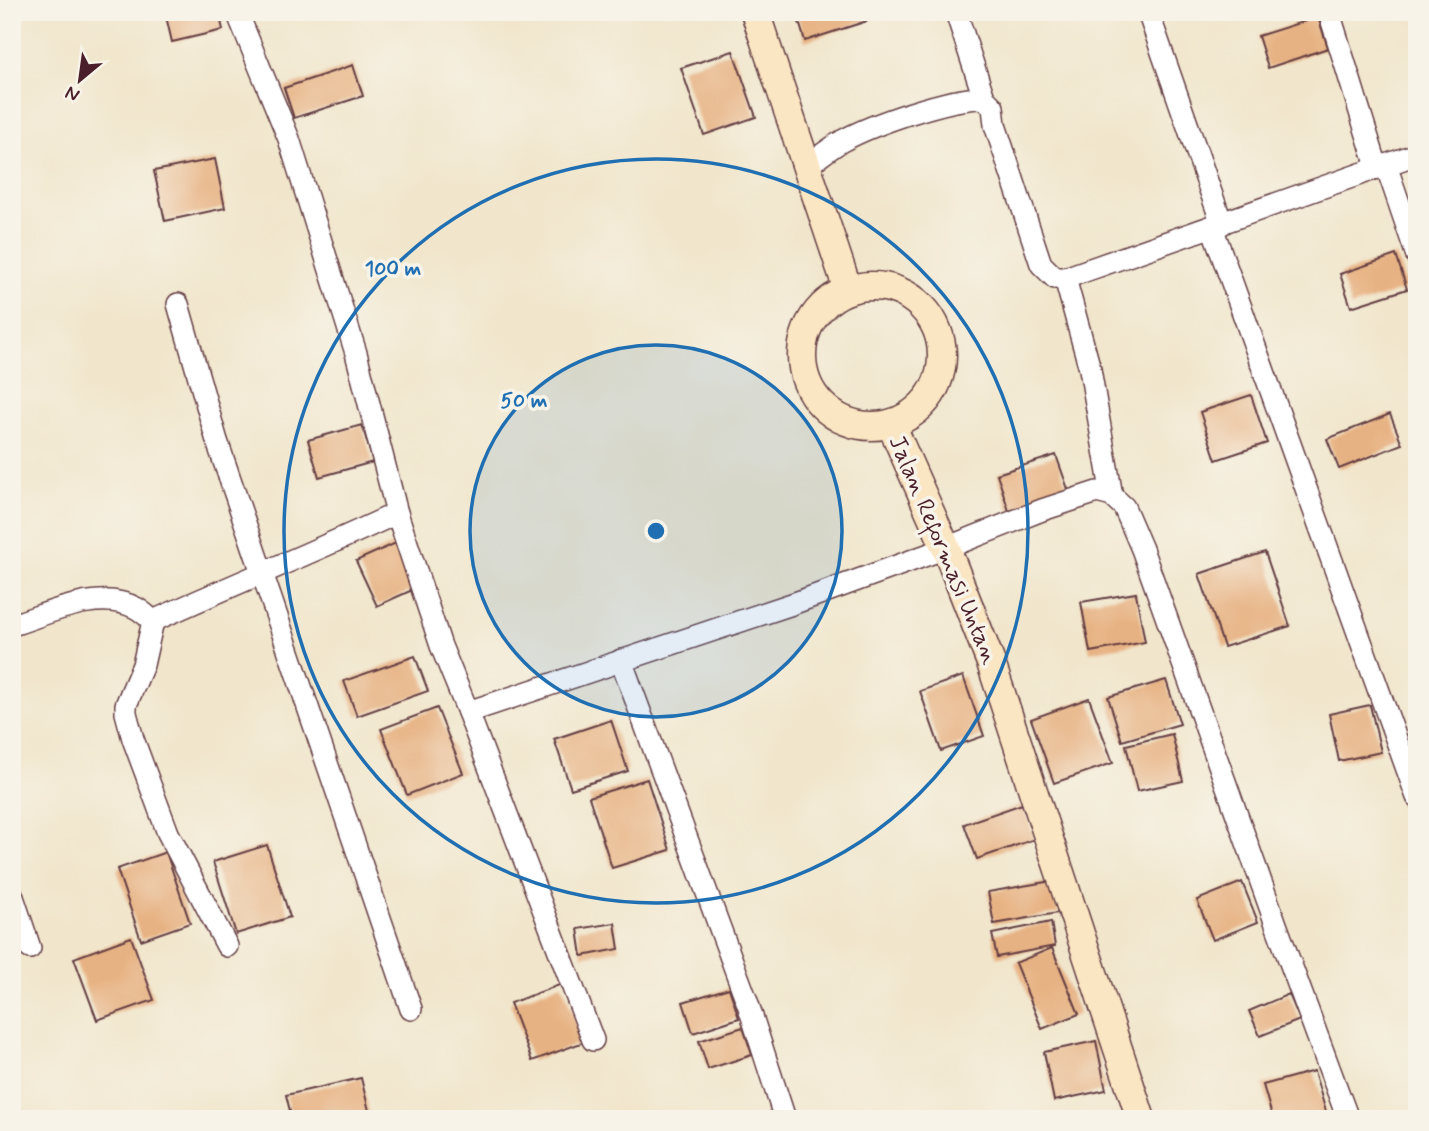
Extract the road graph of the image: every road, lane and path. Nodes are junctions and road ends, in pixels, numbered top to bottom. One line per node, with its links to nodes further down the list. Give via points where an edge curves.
1 (237, 12): 17 (street, via 289,139 355,353)
2 (755, 12): 8 (street)
3 (956, 12): 6 (street)
4 (1148, 12): 10 (street)
5 (1329, 12): 9 (street)
6 (984, 98): 8 (street, via 965,97 886,123 842,141); 12 (street, via 993,107 998,137 1041,264 1055,278)
7 (1417, 153): 9 (street)
8 (806, 166): 13 (street)
9 (1382, 166): 10 (street); 11 (street)
10 (1217, 225): 12 (street); 24 (street)
11 (1417, 257)
12 (1065, 278): 16 (street, via 1090,369)
13 (848, 290): 15 (street, Jalan Reformasi Untan, via 825,303 809,325 802,350 805,377 818,401 838,418 864,426); 15 (street, via 877,286 904,293 926,310 940,335 942,363 934,390 916,412)
14 (178, 304): 19 (street)
15 (891, 424): 18 (street, Jalan Reformasi Untan)
16 (1112, 496): 18 (street, via 1097,492); 32 (street, via 1124,507 1142,548)
17 (397, 513): 19 (street); 23 (street)
18 (946, 548): 22 (street); 31 (street, Jalan Reformasi Untan, via 991,663)
19 (261, 573): 20 (street); 28 (street)
20 (153, 621): 21 (street, via 135,607 113,601 88,602); 26 (street, via 126,713 168,833)
21 (12, 625)
22 (621, 660): 23 (street); 30 (street, via 748,1004)
23 (468, 712): 29 (street)
24 (1417, 797)
25 (12, 894): 27 (street)
26 (227, 946)
27 (30, 947)
28 (411, 1009)
29 (593, 1040)
30 (785, 1119)
31 (1142, 1119)
32 (1348, 1119)

